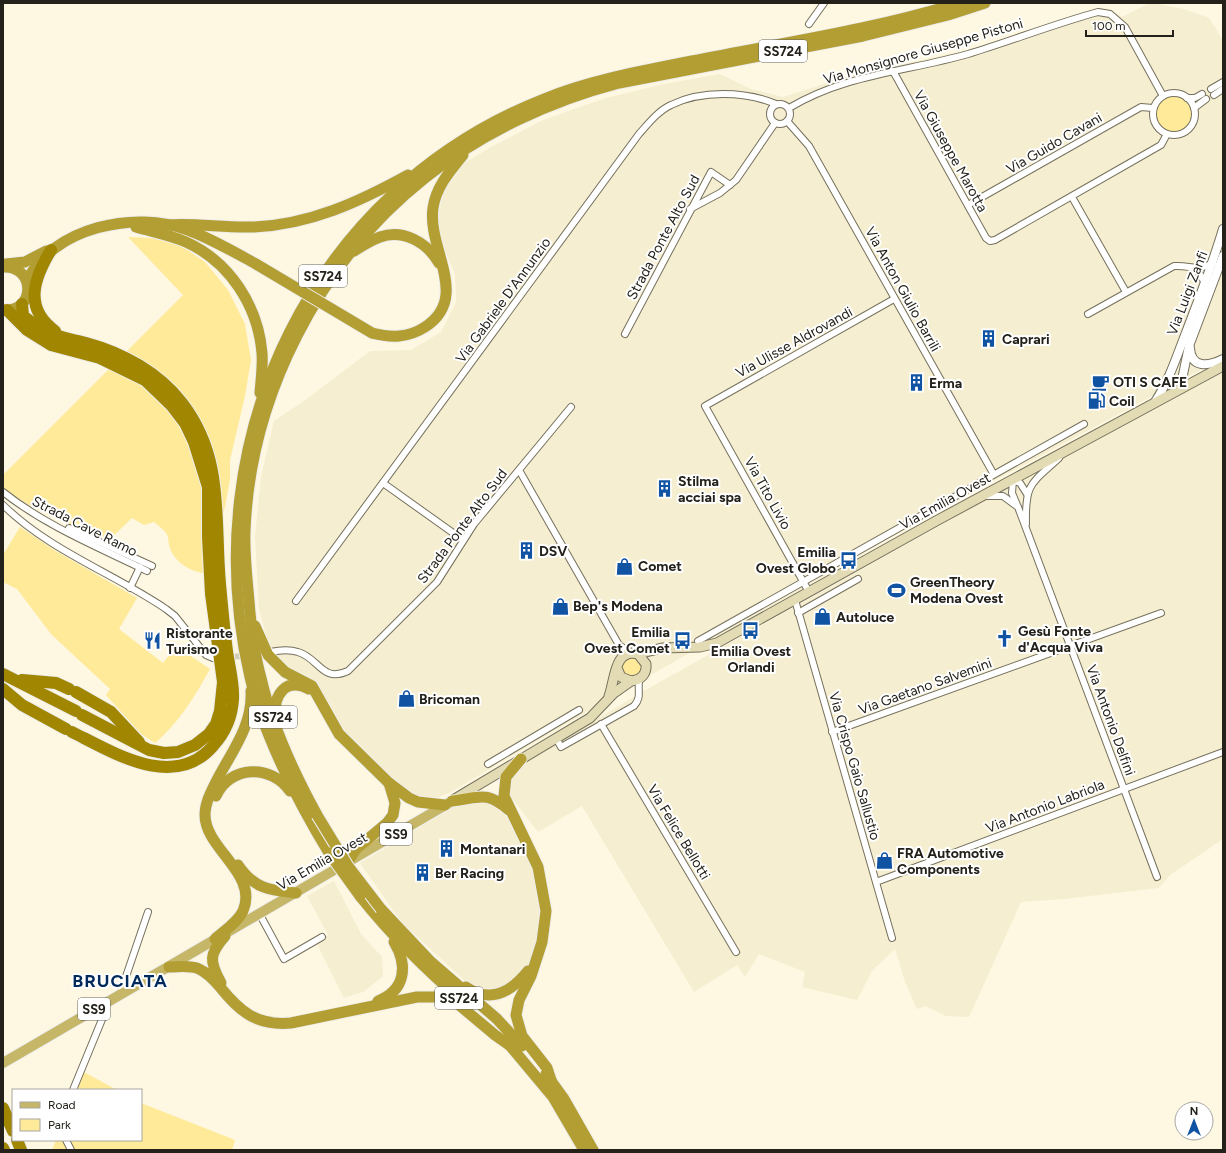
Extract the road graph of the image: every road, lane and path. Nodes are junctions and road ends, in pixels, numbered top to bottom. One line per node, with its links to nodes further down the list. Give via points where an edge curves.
1 (824, 3): 4 (street)
2 (959, 3): 18 (highway, SS724, via 862,28 617,75 584,85 514,111 470,135)
3 (984, 3): 17 (highway, SS724, via 941,17 863,36 599,88 520,120)
4 (809, 24)
5 (893, 71): 8 (street, Via Monsignore Giuseppe Pistoni, via 967,54 1098,12 1110,14 1125,27); 11 (street, Via Monsignore Giuseppe Pistoni, via 839,84); 21 (street, Via Giuseppe Marotta)
6 (1223, 82): 7 (street, via 1212,92)
7 (1223, 89)
8 (1163, 96): 9 (street, via 1175,93); 12 (street)
9 (1187, 98): 13 (street); 13 (street, via 1204,96)
10 (776, 104): 11 (street); 15 (street, via 770,115); 57 (street, Via Gabriele D'Annunzio, via 719,94 687,99 669,106 652,119)
11 (789, 108): 14 (street, via 790,115)
12 (1153, 108): 16 (street, via 1156,125); 21 (street, Via Guido Cavani, via 1141,107)
13 (1194, 108): 16 (street, via 1194,119 1186,131 1177,135)
14 (787, 121): 15 (street, via 782,124); 37 (street, Via Anton Giulio Barrili, via 809,146)
15 (775, 122): 19 (street)
16 (1167, 134): 20 (street, via 1161,145)
17 (468, 148): 27 (highway, SS724, via 448,160 408,192); 33 (highway, via 441,184 434,207 433,234)
18 (422, 167): 24 (highway, via 370,196 298,222 253,227 211,227 186,223); 51 (highway, SS724, via 355,234 321,277 289,332)
19 (730, 185): 22 (street); 22 (street, Strada Ponte Alto Sud, via 711,172)
20 (1072, 197): 21 (street, Via Giuseppe Marotta, via 990,241); 36 (street)
21 (968, 205)
22 (690, 209): 41 (street, Strada Ponte Alto Sud)
23 (126, 224): 24 (highway); 26 (highway, via 83,232); 51 (highway, via 174,237 206,253 228,274 246,297 258,327 262,348)
24 (168, 225): 33 (highway, bridge, via 187,230 220,245 372,333 386,336 399,337 417,333 428,326 436,318 447,296)
25 (1223, 229): 29 (street, Via Luigi Zanfi)
26 (51, 251): 30 (highway, via 25,262); 31 (highway, via 28,267); 34 (highway, via 32,271); 42 (highway, via 37,276 36,302 44,323)
27 (349, 254): 33 (highway, via 378,238 400,235 420,242 434,254); 77 (highway, SS724, via 296,336 260,428 249,488 245,532)
28 (1223, 256): 43 (street, Via Luigi Zanfi)
29 (1213, 263): 32 (street); 35 (street, Via Luigi Zanfi)
30 (3, 266): 31 (highway)
31 (17, 269): 34 (highway)
32 (1196, 269): 35 (street); 36 (street, via 1174,266)
33 (446, 276)
34 (27, 281): 38 (highway, via 27,294)
35 (1204, 283): 46 (street, Via Luigi Zanfi)
36 (1126, 292): 40 (street)
37 (894, 299): 49 (street, Via Ulisse Aldrovandi); 55 (street, Via Anton Giulio Barrili)
38 (22, 304): 39 (highway); 42 (highway, via 23,316 40,329)
39 (4, 312): 101 (highway, via 23,328 51,345 100,358 145,380 172,406 185,423 201,462 208,487 211,594 223,682 220,711 216,724 209,734 190,748 164,753)
40 (1088, 314)
41 (626, 334)
42 (64, 337): 93 (highway, via 128,359 159,378 182,403 205,443 212,461 216,489 220,584 233,698 227,726 219,740 203,755 177,766 160,767 129,760 69,731 22,705)
43 (1189, 346): 44 (street, via 1193,360 1198,364 1212,364); 47 (street, Via Luigi Zanfi)
44 (1223, 359)
45 (1223, 366): 47 (main road, Via Emilia Ovest)
46 (1174, 367): 47 (street); 48 (street, Via Luigi Zanfi, via 1166,386)
47 (1180, 388): 48 (main road, Via Emilia Ovest)
48 (1155, 402): 53 (main road, Via Emilia Ovest)
49 (705, 406): 72 (street, Via Tito Livio)
50 (571, 407): 54 (street, Strada Ponte Alto Sud)
51 (259, 408): 91 (highway, SS724, via 244,467 235,545 238,611)
52 (1084, 424): 55 (street, Via Emilia Ovest)
53 (1064, 452): 56 (main road, Via Emilia Ovest); 59 (street, via 1032,483)
54 (519, 470): 67 (street, Strada Ponte Alto Sud); 81 (street)
55 (994, 473): 64 (street, Via Emilia Ovest)
56 (1012, 480): 59 (street, via 1020,483); 60 (main road, Via Emilia Ovest); 63 (street, Via Antonio Delfini, via 1012,493)
57 (383, 483): 67 (street); 76 (street, Via Gabriele D'Annunzio)
58 (3, 492): 62 (street, Strada Cave Ramo)
59 (1027, 494): 66 (street)
60 (982, 496): 63 (street, via 1003,496); 65 (main road, Via Emilia Ovest)
61 (3, 505): 73 (street, Strada Cave Ramo, via 20,522 49,542)
62 (20, 506): 68 (street, Strada Cave Ramo); 69 (street, Strada Cave Ramo)
63 (1018, 507): 66 (street, Via Antonio Delfini)
64 (929, 509): 65 (street); 72 (street, Via Emilia Ovest)
65 (936, 521): 74 (main road, Via Emilia Ovest)
66 (1027, 527): 82 (street, Via Antonio Delfini)
67 (463, 540): 84 (street, Strada Ponte Alto Sud, via 437,582 348,671 338,675 326,672 300,652)
68 (152, 566)
69 (140, 567): 70 (street); 73 (street, Strada Cave Ramo)
70 (147, 571)
71 (858, 579): 78 (street)
72 (804, 582): 74 (street, Via Tito Livio); 80 (street, Via Emilia Ovest)
73 (130, 588): 86 (street, Strada Cave Ramo, via 175,616 206,655)
74 (809, 592): 75 (main road, Via Emilia Ovest)
75 (795, 600): 78 (street, Via Crispo Gaio Sallustio); 83 (main road, Via Emilia Ovest, via 718,643)
76 (296, 602)
77 (250, 612): 94 (highway, via 268,655 285,672 312,686); 98 (highway, SS724, via 261,680)
78 (798, 612): 99 (street, Via Crispo Gaio Sallustio)
79 (1161, 613): 82 (street, Via Gaetano Salvemini)
80 (698, 641)
81 (619, 645): 85 (street); 87 (street)
82 (1070, 646): 99 (street, Via Gaetano Salvemini); 107 (street, Via Antonio Delfini)
83 (676, 648): 85 (main road, Via Emilia Ovest); 88 (main road, Via Emilia Ovest, via 654,657)
84 (270, 652)
85 (633, 653): 87 (main road); 88 (main road, via 644,660)
86 (213, 658)
87 (618, 664): 92 (main road, via 622,677); 95 (main road, Via Emilia Ovest)
88 (646, 668): 92 (main road)
89 (3, 674): 90 (highway)
90 (15, 679): 101 (highway); 101 (highway, via 56,683 73,690 111,712)
91 (250, 681): 110 (highway, SS724, via 273,744); 122 (highway, via 251,707 247,726 211,792 206,807 205,819 209,830 236,871 245,896 243,912)
92 (636, 682): 95 (main road, Via Emilia Ovest, via 622,686); 97 (street, via 639,698 634,706)
93 (3, 689)
94 (319, 697): 98 (highway, via 300,685 284,689 275,703); 106 (highway, via 328,719 339,734)
95 (608, 699): 100 (main road, Via Emilia Ovest / SS9, via 590,718)
96 (579, 710): 102 (street)
97 (602, 724): 100 (street, via 561,747); 123 (street, Via Felice Bellotti)
98 (276, 725): 110 (highway, SS724)
99 (832, 732): 113 (street, Via Crispo Gaio Sallustio)
100 (556, 738): 104 (main road, Via Emilia Ovest / SS9)
101 (143, 747)
102 (515, 748): 104 (street); 105 (street)
103 (1223, 752): 107 (street, Via Antonio Labriola)
104 (521, 758): 108 (main road, Via Emilia Ovest / SS9); 109 (highway, via 506,777 504,796)
105 (488, 764)
106 (389, 783): 108 (highway, via 418,802); 111 (highway, via 396,803 393,815 356,849)
107 (1124, 789): 112 (street, Via Antonio Delfini); 113 (street, Via Antonio Labriola)
108 (449, 803): 109 (highway, via 486,796); 111 (main road, Via Emilia Ovest / SS9)
109 (509, 811): 125 (highway, via 532,851 545,898 545,928)
110 (312, 817): 114 (highway, via 299,808 282,781 257,771 245,772 230,779 218,793 213,807 214,829 243,872 263,888); 116 (highway, SS724, bridge, via 348,866)
111 (346, 863): 114 (main road, Via Emilia Ovest / SS9)
112 (1157, 877)
113 (876, 882): 121 (street, Via Crispo Gaio Sallustio)
114 (296, 893): 117 (main road, Via Emilia Ovest / SS9)
115 (148, 912): 127 (street)
116 (377, 912): 118 (highway, SS724); 124 (highway, SS724)
117 (259, 913): 119 (main road, Via Emilia Ovest / SS9); 120 (street, via 284,959)
118 (386, 927): 130 (highway, via 402,956 402,977 397,988 386,998); 131 (highway, SS724, via 426,969)
119 (231, 929): 122 (main road, Via Emilia Ovest / SS9); 128 (highway, via 215,948 212,961)
120 (322, 937)
121 (892, 938)
122 (215, 939): 126 (main road, Via Emilia Ovest / SS9)
123 (736, 952)
124 (431, 962): 125 (highway, via 471,990 492,995 513,987); 133 (highway, SS724, via 501,1023)
125 (534, 965): 133 (highway, via 519,1000 516,1010 517,1021 522,1036 547,1068)
126 (169, 967): 127 (main road, Via Emilia Ovest / SS9); 128 (highway, via 187,966 200,969 211,977)
127 (120, 994): 129 (main road, Via Emilia Ovest / SS9)
128 (228, 998): 130 (highway, via 250,1016 276,1024)
129 (107, 1002): 132 (main road, Via Emilia Ovest / SS9); 134 (street, via 104,1017)
130 (363, 1007): 131 (highway, via 417,997 444,998 458,1004)
131 (512, 1047): 139 (highway, SS724, via 532,1069 560,1108)
132 (3, 1063)
133 (552, 1082): 140 (highway, SS724)
134 (73, 1089)
135 (3, 1108): 136 (highway)
136 (12, 1129)
137 (66, 1141): 138 (street)
138 (71, 1150)
139 (584, 1150)
140 (593, 1150)

